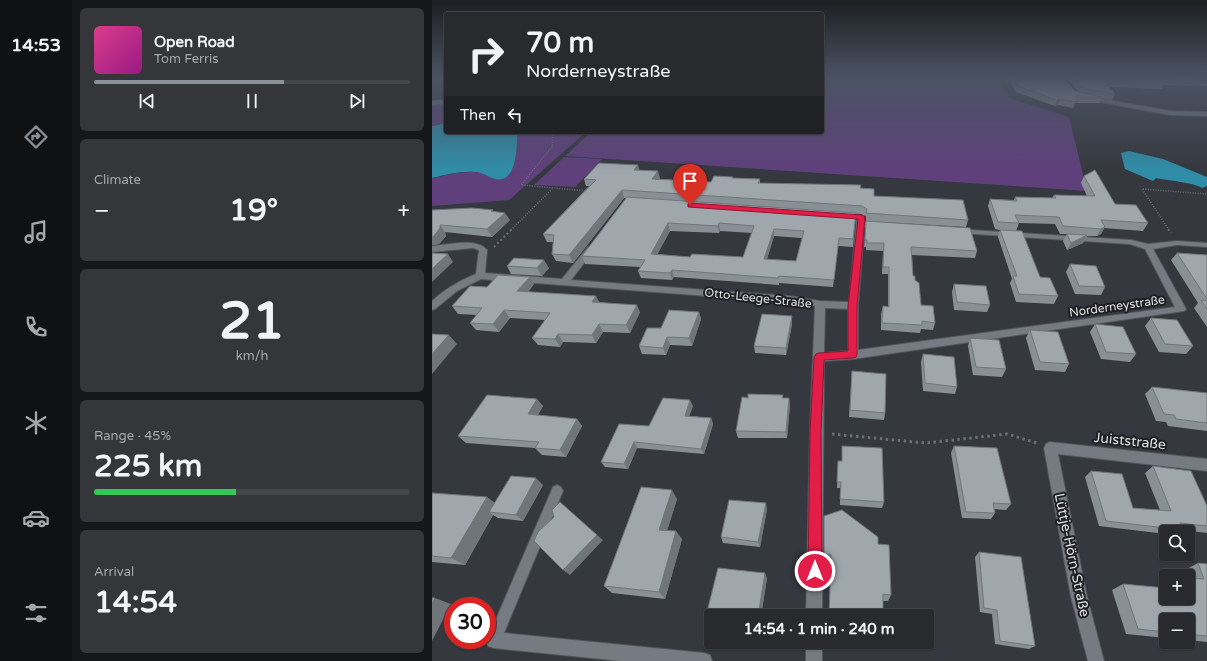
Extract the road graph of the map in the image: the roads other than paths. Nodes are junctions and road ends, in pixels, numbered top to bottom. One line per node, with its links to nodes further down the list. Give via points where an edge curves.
1 (1147, 109): 2 (street, via 1170,113)
2 (1207, 114)
3 (838, 215): 4 (street, via 862,217)
4 (861, 224): 5 (street); 15 (street)
5 (885, 226)
6 (948, 230): 9 (street, via 1131,242)
7 (594, 244): 12 (street)
8 (1207, 244): 9 (street, via 1177,243)
9 (1148, 248): 16 (street, Norderneystraße, via 1181,309)
10 (432, 249): 11 (street, via 474,245 480,247 483,250)
11 (480, 276): 12 (street, Otto-Leege-Straße); 14 (street, via 457,285)
12 (565, 282): 13 (street, Otto-Leege-Straße, via 789,299)
13 (820, 304): 15 (street); 17 (street, Otto-Leege-Straße)
14 (432, 306)
15 (853, 306): 16 (street)
16 (853, 355): 17 (street, Norderneystraße)
17 (819, 357): 21 (street, Otto-Leege-Straße)
18 (1050, 448): 19 (street, Juiststraße); 27 (street, Lüttje-Hörn-Straße, via 1079,597)
19 (1207, 465)
20 (557, 491): 22 (lane)
21 (814, 609)
22 (496, 635)
23 (496, 640): 25 (street)
24 (814, 649): 26 (street)
25 (704, 661)
26 (814, 661)
27 (1096, 661)

